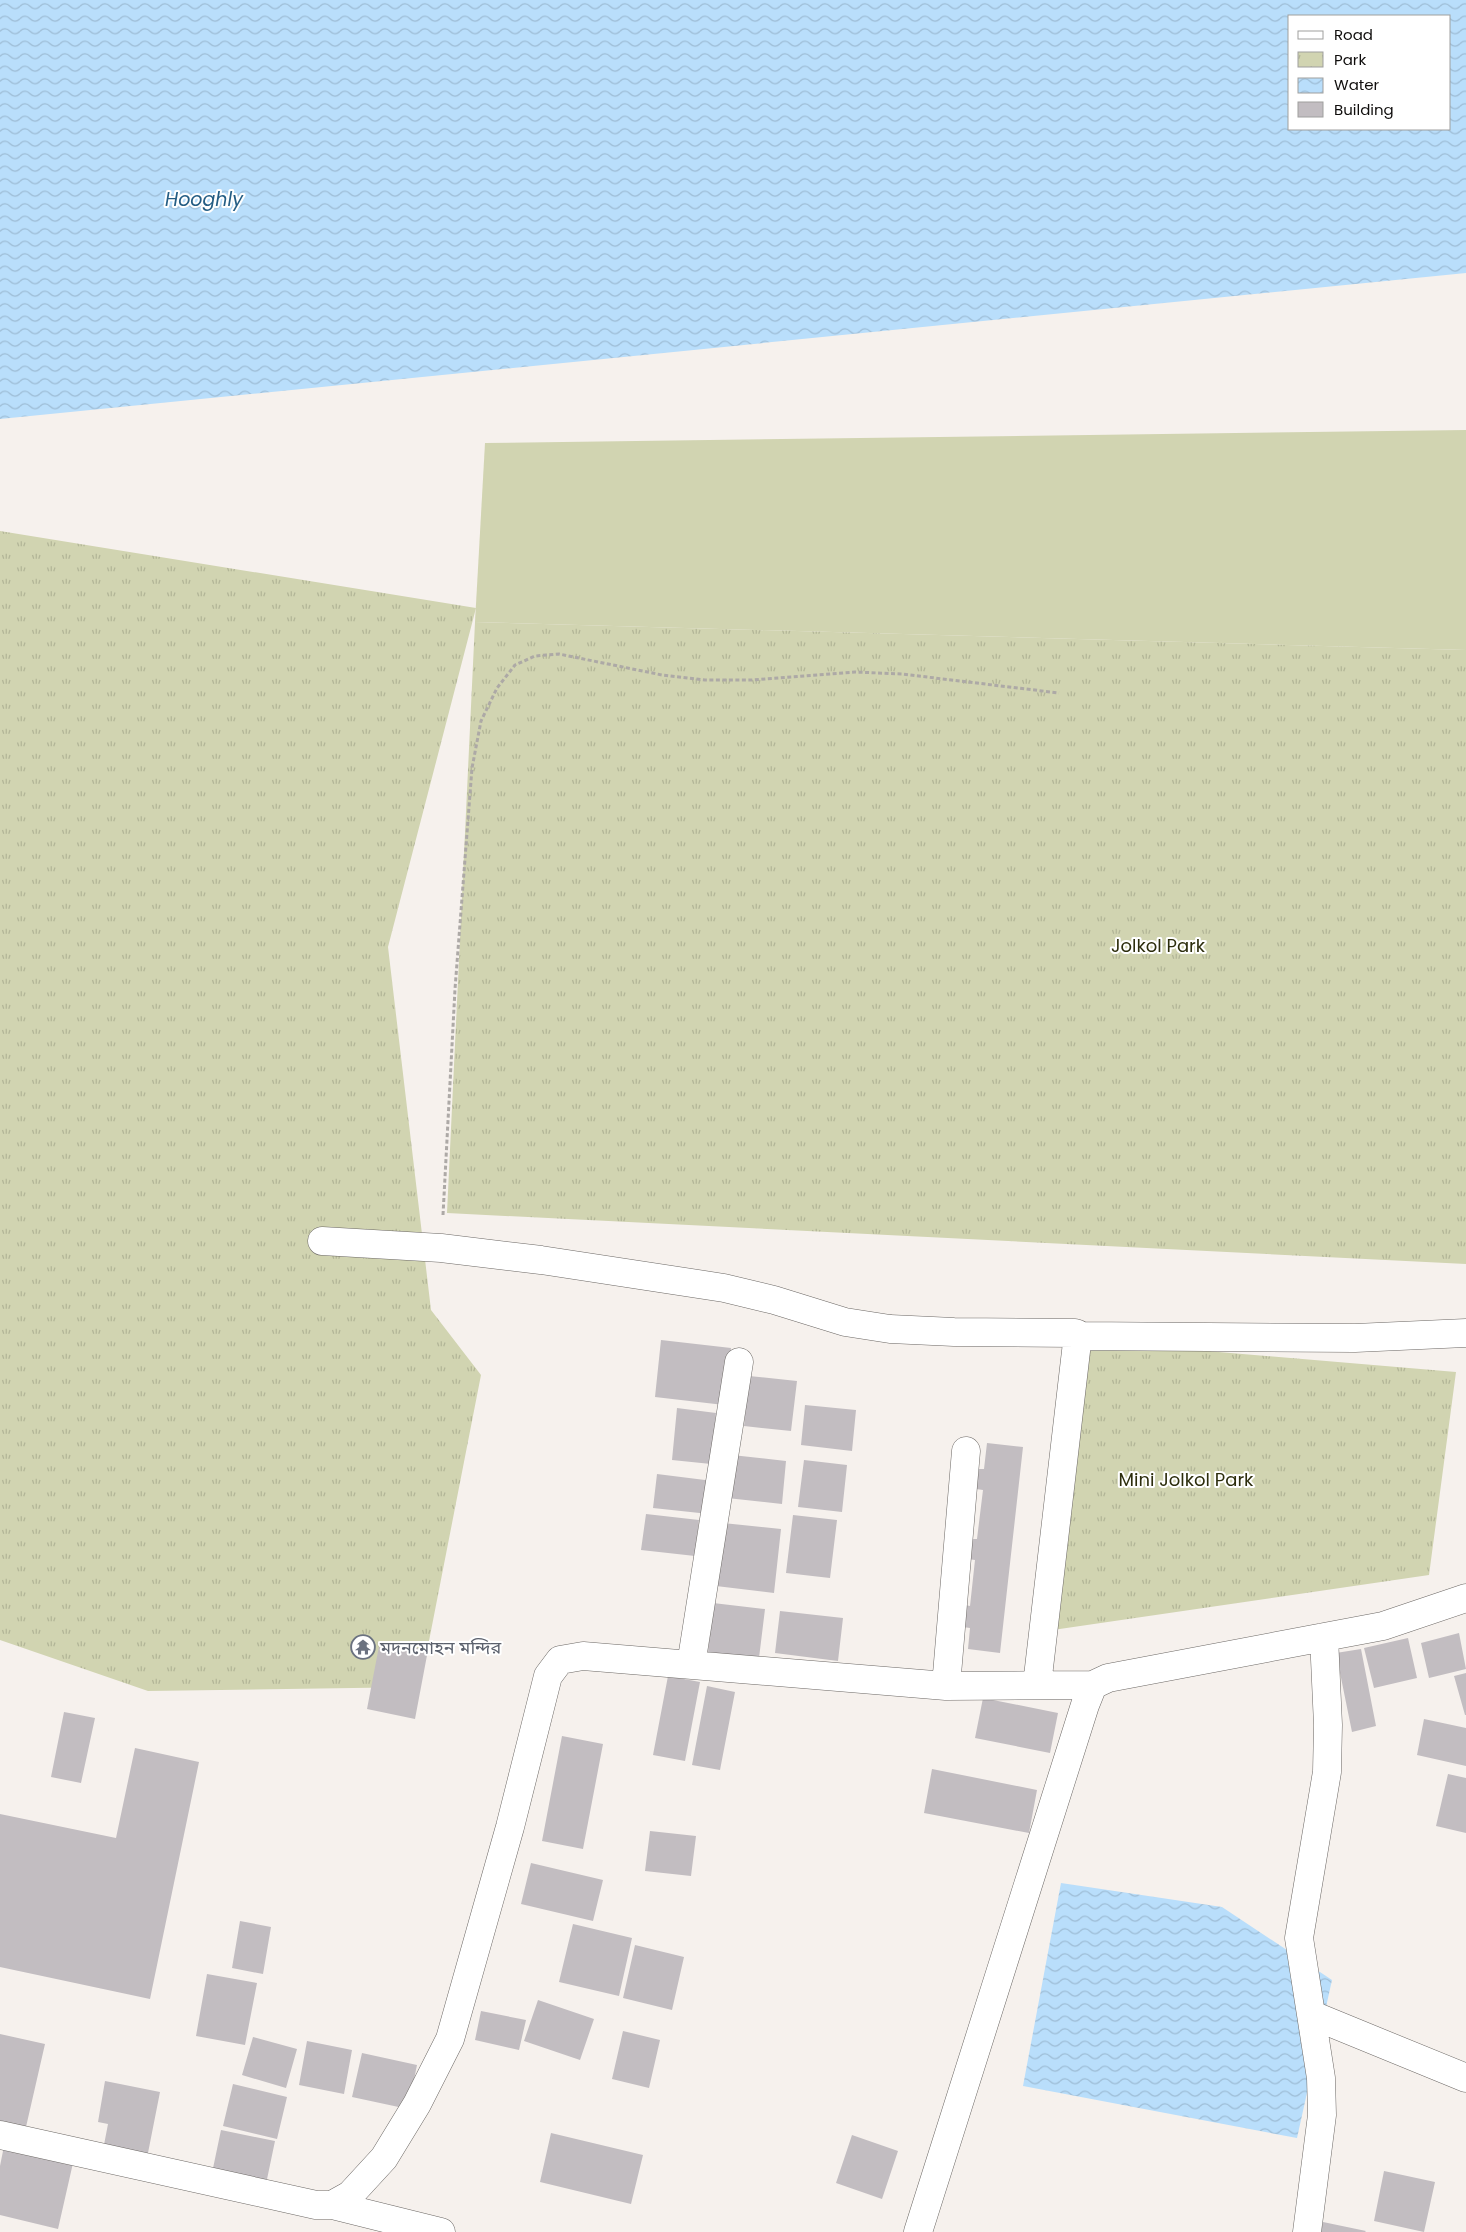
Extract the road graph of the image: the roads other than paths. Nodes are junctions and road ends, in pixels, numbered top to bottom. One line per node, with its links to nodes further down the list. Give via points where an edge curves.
1 (322, 1241): 3 (street, via 492,1252 724,1288 845,1322 876,1327 954,1332 1075,1333)
2 (1466, 1333): 3 (street, via 1355,1338)
3 (1079, 1336): 9 (street)
4 (739, 1362): 8 (street)
5 (966, 1451): 11 (street)
6 (1466, 1598): 7 (street, via 1383,1626)
7 (1324, 1637): 10 (street, via 1108,1678); 12 (street, via 1327,1772 1299,1938)
8 (691, 1665): 11 (street); 15 (street, via 583,1656 560,1660 548,1676 510,1827 450,2039 417,2104 384,2158 350,2194)
9 (1037, 1685): 10 (street); 11 (street)
10 (1093, 1685): 17 (street)
11 (946, 1686)
12 (1312, 2015): 13 (street); 18 (street, via 1322,2078 1322,2115)
13 (1466, 2078)
14 (0, 2135): 15 (street, via 316,2205)
15 (332, 2205): 16 (street)
16 (441, 2232)
17 (918, 2232)
18 (1307, 2232)

